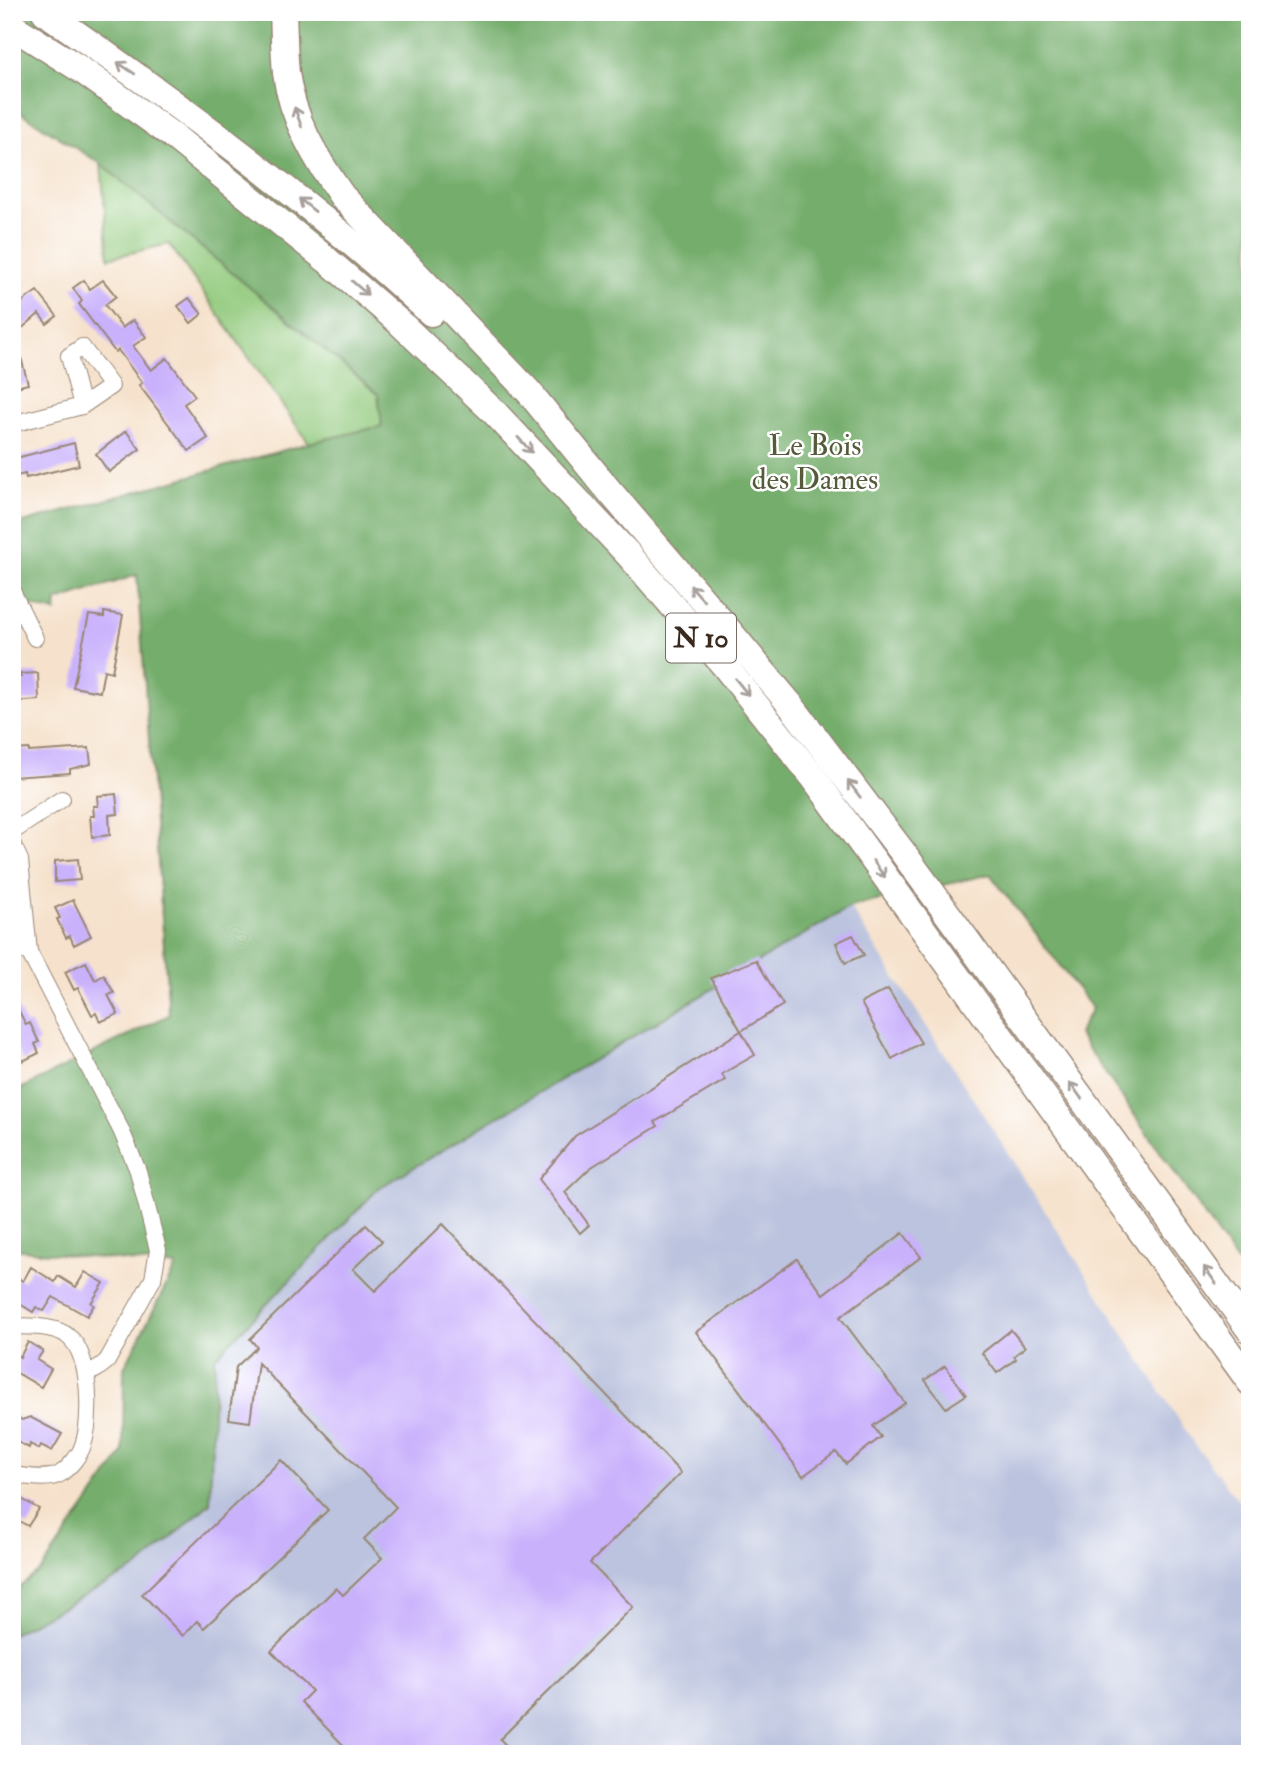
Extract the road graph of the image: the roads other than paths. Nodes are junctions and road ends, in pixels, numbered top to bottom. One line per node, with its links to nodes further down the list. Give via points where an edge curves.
1 (45, 12): 8 (highway, N 10, one-way to 1, via 486,363 379,265 154,87)
2 (283, 12): 8 (highway, one-way to 2, via 529,393 342,196 319,164 297,117 289,85)
3 (12, 26): 5 (highway, N 10, via 173,136)
4 (12, 43): 5 (highway)
5 (327, 260): 18 (highway, N 10, one-way to 18, via 495,413 628,554 724,665 814,778)
6 (82, 406): 7 (street)
7 (12, 424)
8 (606, 487): 16 (highway, N 10, one-way to 8, via 904,854 797,714)
9 (12, 591): 10 (street)
10 (35, 638)
11 (62, 799): 12 (street)
12 (12, 832)
13 (12, 843): 14 (street, via 20,860)
14 (20, 950): 17 (street, via 125,1140 138,1171 158,1250 153,1279 107,1361)
15 (12, 1326): 17 (street, via 68,1335)
16 (1250, 1330)
17 (86, 1374): 19 (street, via 88,1425 82,1448 69,1466 58,1475)
18 (1250, 1382)
19 (12, 1475)

